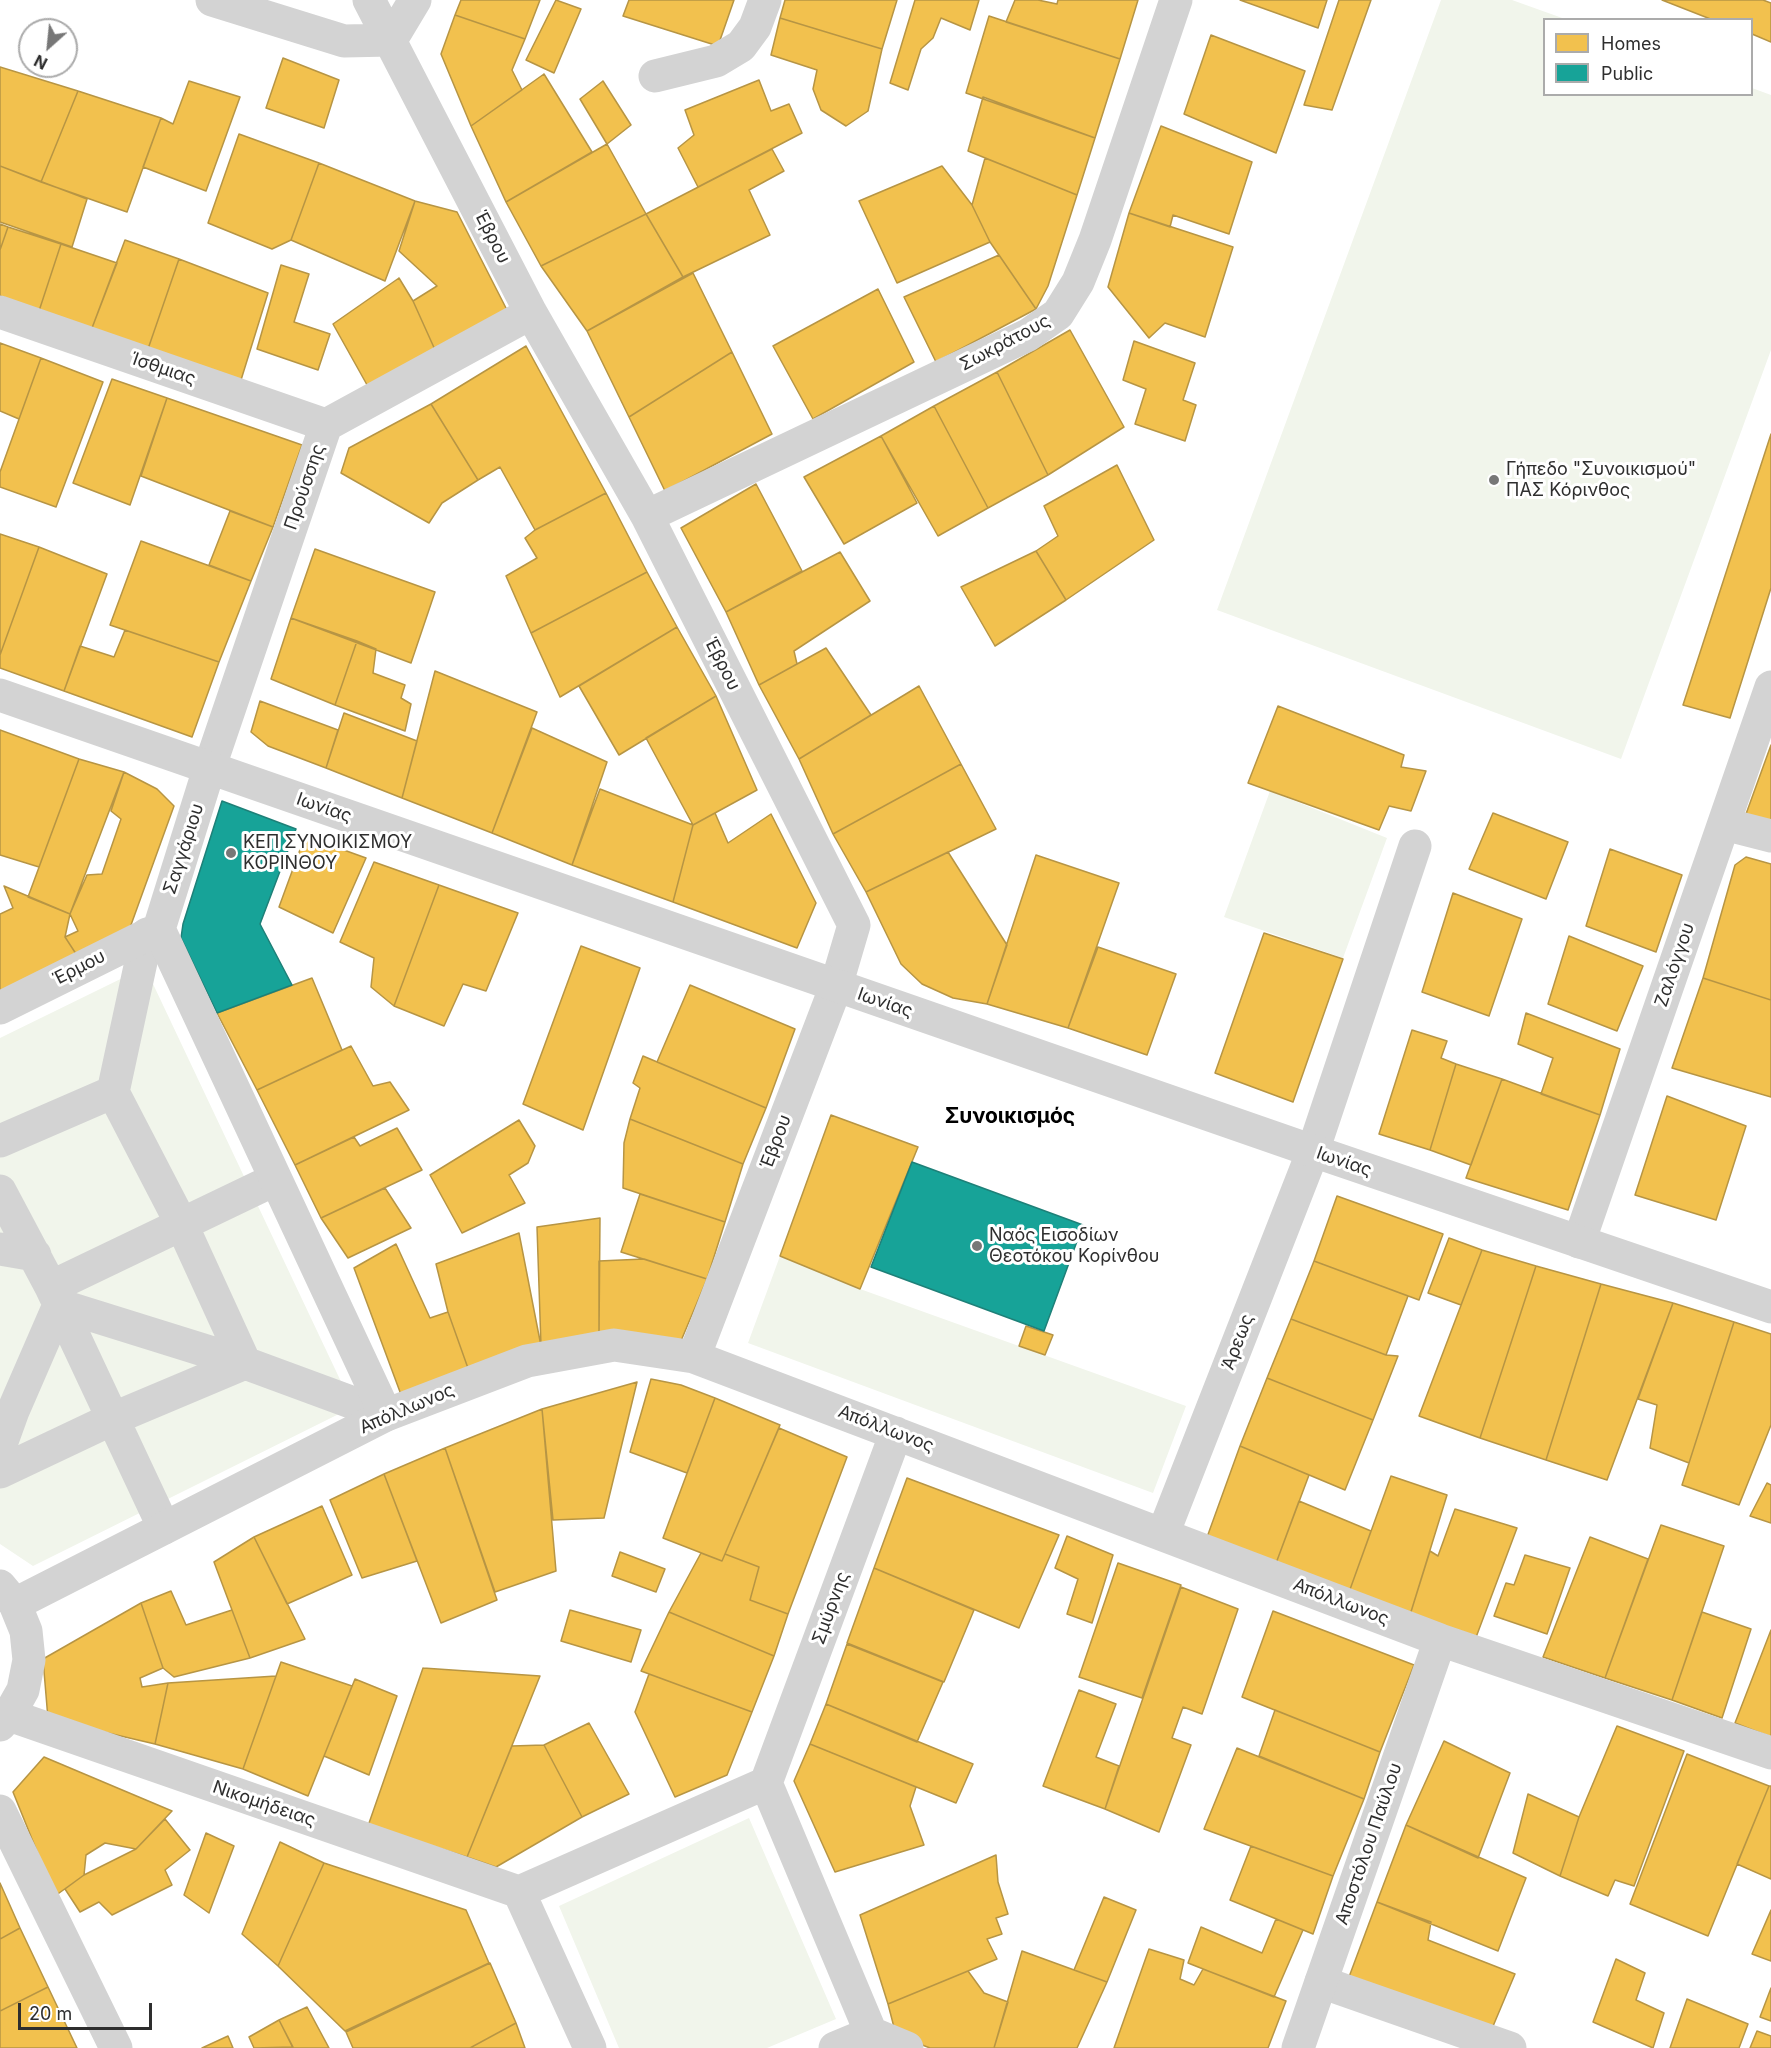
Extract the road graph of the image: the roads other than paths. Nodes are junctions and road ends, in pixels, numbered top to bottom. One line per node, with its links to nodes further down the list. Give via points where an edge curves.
1 (212, 0): 6 (street, via 344,41)
2 (369, 0): 6 (street, Έβρου)
3 (415, 0): 6 (street)
4 (765, 0): 7 (street, via 755,27 741,46 716,61)
5 (1176, 0): 11 (street, Σωκράτους, via 1095,240 1078,282 1058,314 1028,335)
6 (391, 40): 9 (street, Έβρου)
7 (655, 76)
8 (0, 312): 10 (street, Ίσθμιας)
9 (531, 313): 10 (street, Προύσσης); 11 (street, Έβρου)
10 (326, 425): 14 (street, Προύσσης)
11 (648, 516): 19 (street, Έβρου, via 854,926)
12 (1771, 687): 15 (street, Ζαλόγγου)
13 (0, 695): 14 (street, Ιωνίας)
14 (209, 769): 18 (street, Σαγγάριου); 19 (street, Ιωνίας)
15 (1724, 824): 16 (street); 27 (street, Ζαλόγγου)
16 (1771, 836)
17 (1415, 846): 23 (street, Άρεως)
18 (153, 931): 20 (street, Έρμου); 21 (street, Σαγγάριου); 24 (street)
19 (836, 986): 23 (street, Ιωνίας); 32 (street, Έβρου)
20 (0, 1008)
21 (113, 1092): 22 (street); 26 (street)
22 (0, 1141)
23 (1313, 1151): 27 (street, Ιωνίας); 41 (street, Άρεως)
24 (274, 1180): 26 (street); 35 (street)
25 (0, 1191): 29 (street)
26 (182, 1223): 30 (street); 33 (street)
27 (1579, 1242): 31 (street, Ιωνίας)
28 (0, 1249): 29 (street)
29 (35, 1255): 30 (street)
30 (55, 1296): 33 (street); 34 (street); 36 (street)
31 (1771, 1307)
32 (694, 1357): 35 (street, Απόλλωνος, via 614,1345 527,1361); 37 (street, Απόλλωνος)
33 (245, 1363): 35 (street); 36 (street)
34 (6, 1410): 38 (street)
35 (386, 1415): 40 (street, Απόλλωνος)
36 (112, 1419): 39 (street); 40 (street)
37 (896, 1433): 41 (street, Απόλλωνος); 46 (street, Σμύρνης)
38 (0, 1447)
39 (0, 1472)
40 (164, 1528): 42 (street, Απόλλωνος)
41 (1163, 1533): 43 (street, Απόλλωνος)
42 (7, 1595): 44 (street, Νικομήδειας, via 26,1631 29,1660 23,1690)
43 (1440, 1640): 45 (street, Απόλλωνος); 49 (street, Αποστόλου Παύλου)
44 (5, 1720): 48 (street, Νικομήδειας)
45 (1771, 1753)
46 (766, 1783): 48 (street); 50 (street)
47 (0, 1811): 51 (street)
48 (519, 1892): 52 (street)
49 (1321, 1982): 55 (street, Αποστόλου Παύλου); 56 (street)
50 (871, 2033): 53 (street); 54 (street)
51 (116, 2048)
52 (590, 2048)
53 (835, 2048)
54 (907, 2048)
55 (1298, 2048)
56 (1510, 2048)

